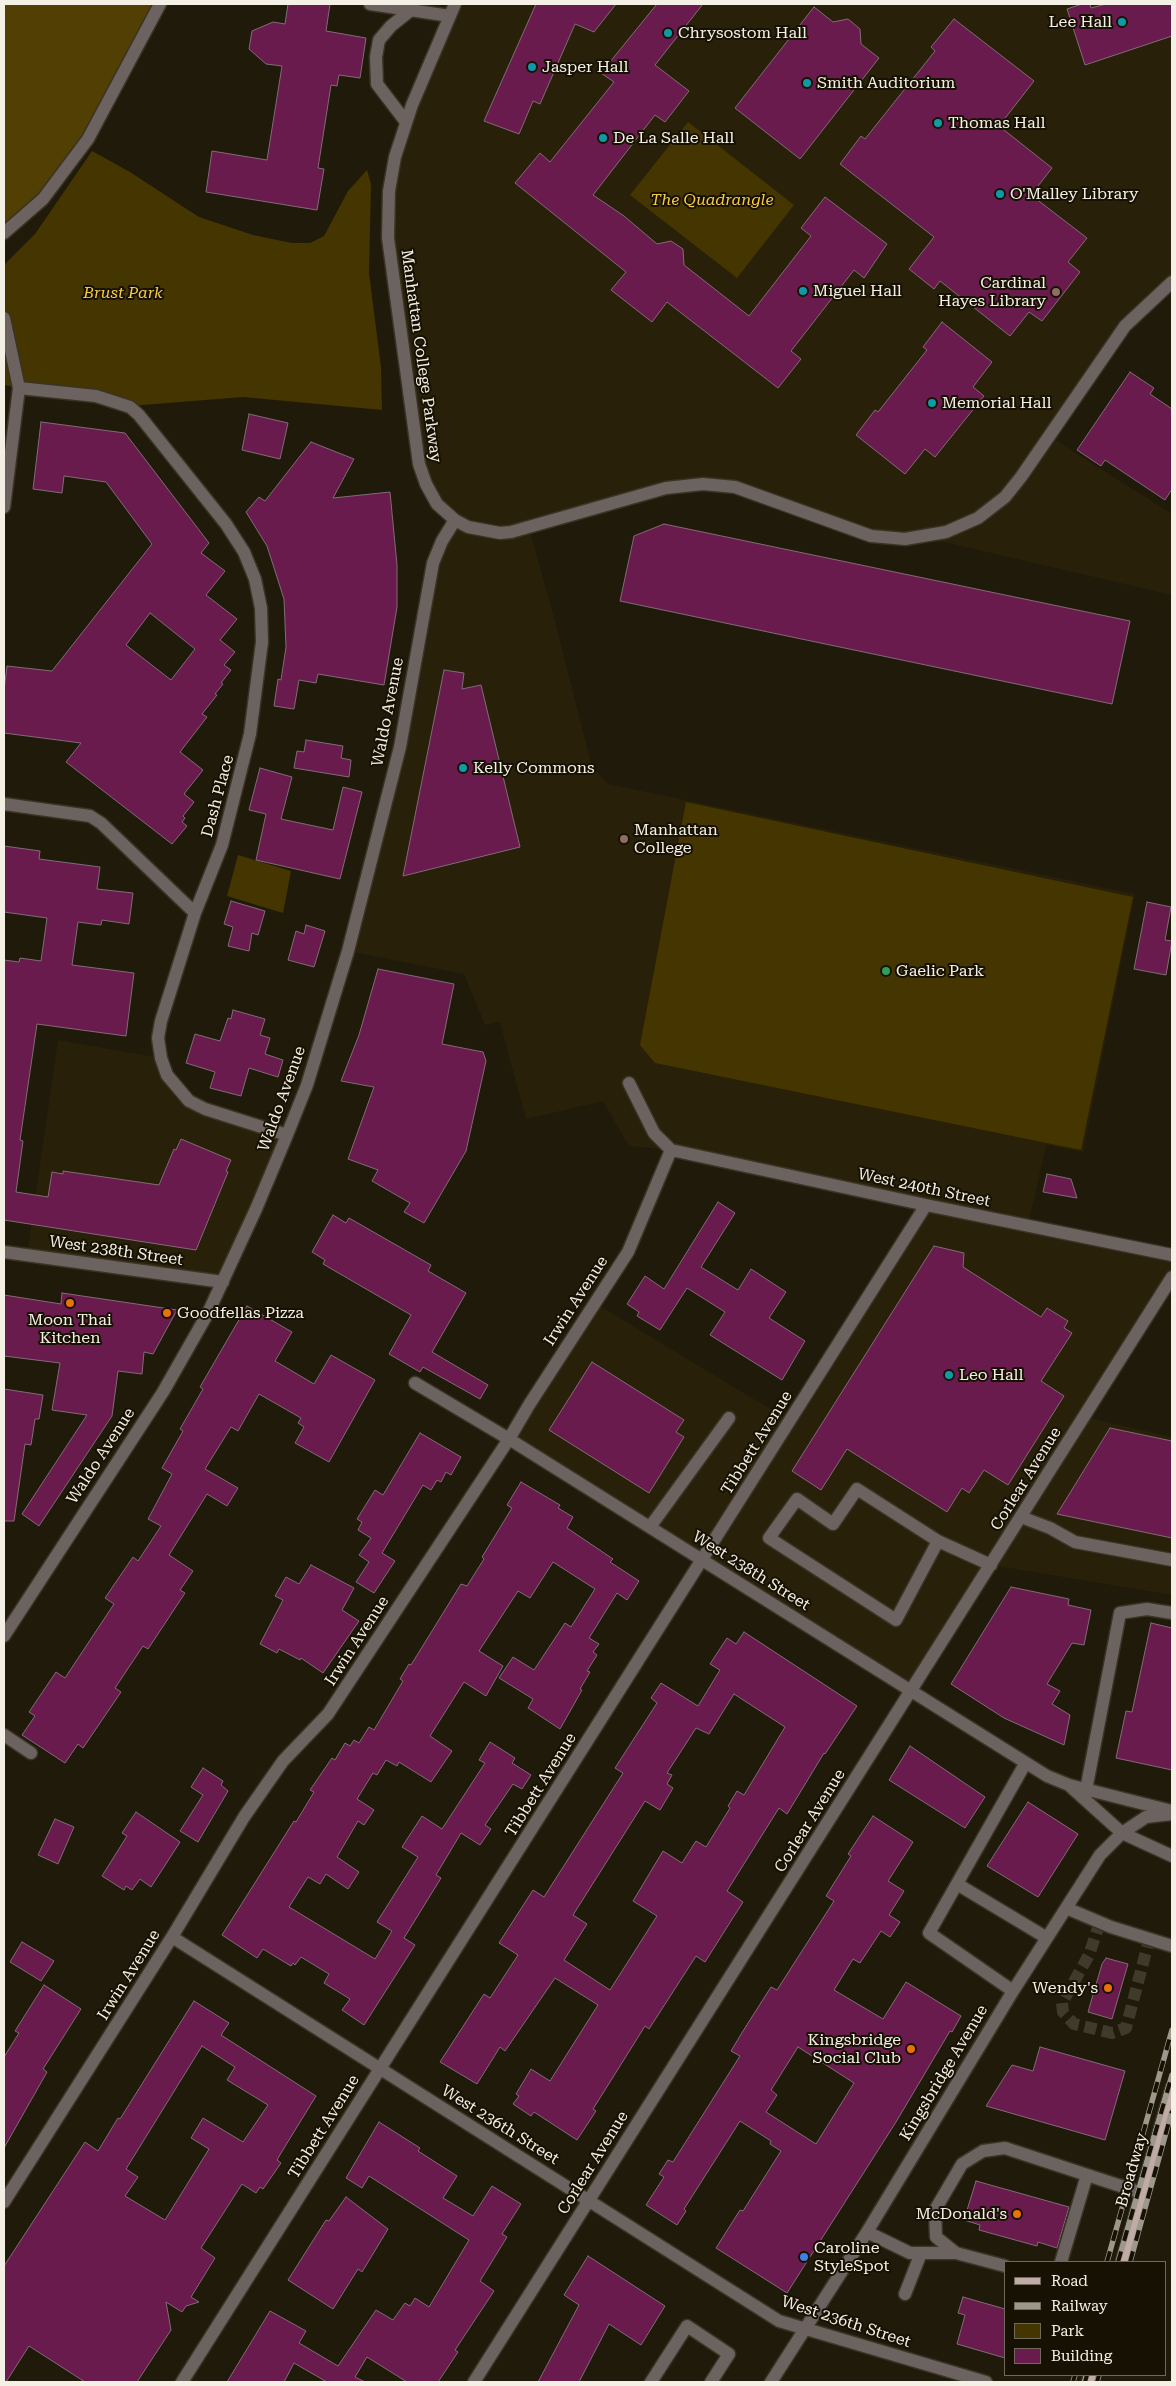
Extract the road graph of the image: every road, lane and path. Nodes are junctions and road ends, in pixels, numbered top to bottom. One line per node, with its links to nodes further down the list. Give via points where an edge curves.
1 (160, 4): 7 (street, via 88,139 43,198)
2 (370, 4): 4 (street)
3 (455, 4): 5 (street, Manhattan College Parkway)
4 (411, 7): 5 (street); 6 (street, via 380,40 376,57 377,84)
5 (450, 16): 6 (street, Manhattan College Parkway)
6 (406, 122): 12 (street, Manhattan College Parkway, via 389,191 389,253 419,464 437,504)
7 (4, 233)
8 (1172, 282): 12 (street, Manhattan College Parkway, via 1125,326 1005,497 978,518 946,532 904,539 871,536 735,487 703,484 666,488 506,532 468,527)
9 (4, 318): 10 (street)
10 (19, 388): 11 (street); 14 (street, Dash Place, via 96,396 122,404 140,415 226,524 244,552 255,579 261,608 262,642 250,734 222,845)
11 (4, 507)
12 (455, 520): 16 (street, Waldo Avenue, via 433,564 400,747 348,951)
13 (4, 804): 14 (street, via 90,816)
14 (195, 913): 16 (street, Dash Place, via 158,1038 167,1075 190,1101 205,1110)
15 (629, 1083): 17 (street, via 654,1132)
16 (287, 1135): 22 (street, Waldo Avenue)
17 (670, 1150): 18 (street, West 240th Street); 25 (street, Irwin Avenue, via 628,1252)
18 (926, 1205): 20 (street, West 240th Street); 29 (street, Tibbett Avenue)
19 (4, 1252): 22 (street, West 238th Street)
20 (1172, 1256)
21 (1172, 1277): 26 (street, Corlear Avenue)
22 (223, 1282): 33 (street, Waldo Avenue, via 163,1392)
23 (415, 1383): 25 (street, West 238th Street)
24 (729, 1418): 27 (street)
25 (509, 1439): 27 (street, West 238th Street); 45 (street, Irwin Avenue, via 328,1714 283,1762 244,1817)
26 (1021, 1517): 30 (street, via 1075,1542); 31 (street, Corlear Avenue)
27 (650, 1527): 29 (street, West 238th Street)
28 (938, 1541): 28 (street, via 896,1620 769,1538 797,1499 833,1524 856,1489); 31 (street)
29 (703, 1560): 34 (street, West 238th Street); 49 (street, Tibbett Avenue)
30 (1172, 1560)
31 (990, 1565): 34 (street, Corlear Avenue)
32 (1172, 1613): 39 (street, via 1147,1609 1120,1613)
33 (4, 1636)
34 (911, 1692): 37 (street, West 238th Street); 53 (street, Corlear Avenue)
35 (4, 1735): 36 (street)
36 (31, 1753)
37 (1025, 1764): 38 (street, West 238th Street); 43 (street)
38 (1069, 1785): 39 (street, West 238th Street); 41 (street, West 238th Street)
39 (1086, 1790): 40 (street, West 238th Street)
40 (1172, 1813): 41 (street, Kingsbridge Avenue, via 1146,1817)
41 (1122, 1833): 42 (street, West 238th Street); 44 (street, Kingsbridge Avenue, via 1100,1855)
42 (1172, 1856)
43 (957, 1884): 46 (street); 48 (street, via 929,1933)
44 (1066, 1908): 46 (street, Kingsbridge Avenue); 47 (street, via 1111,1927)
45 (172, 1937): 49 (street, West 236th Street); 54 (street, Irwin Avenue)
46 (1047, 1938): 48 (street, Kingsbridge Avenue)
47 (1172, 1946)
48 (1013, 1991): 55 (street, Kingsbridge Avenue)
49 (380, 2069): 53 (street, West 236th Street); 63 (street, Tibbett Avenue)
50 (1172, 2087): 52 (main road, Broadway)
51 (1087, 2175): 52 (street); 57 (street, via 1005,2148 976,2155 962,2164 935,2210 936,2236); 58 (street)
52 (1142, 2193): 59 (main road, Broadway)
53 (589, 2201): 62 (street, West 236th Street, via 779,2321); 64 (street, Corlear Avenue)
54 (4, 2202)
55 (867, 2232): 56 (street, via 910,2253); 62 (street, Kingsbridge Avenue)
56 (922, 2253): 57 (street); 61 (street)
57 (956, 2253): 60 (street)
58 (1061, 2261)
59 (1122, 2261)
60 (1004, 2266)
61 (905, 2294)
62 (805, 2329): 67 (street, Kingsbridge Avenue); 68 (street, West 236th Street)
63 (182, 2382)
64 (474, 2382)
65 (652, 2382): 66 (street, via 687,2326 729,2354)
66 (712, 2382)
67 (771, 2382)
68 (986, 2382)

